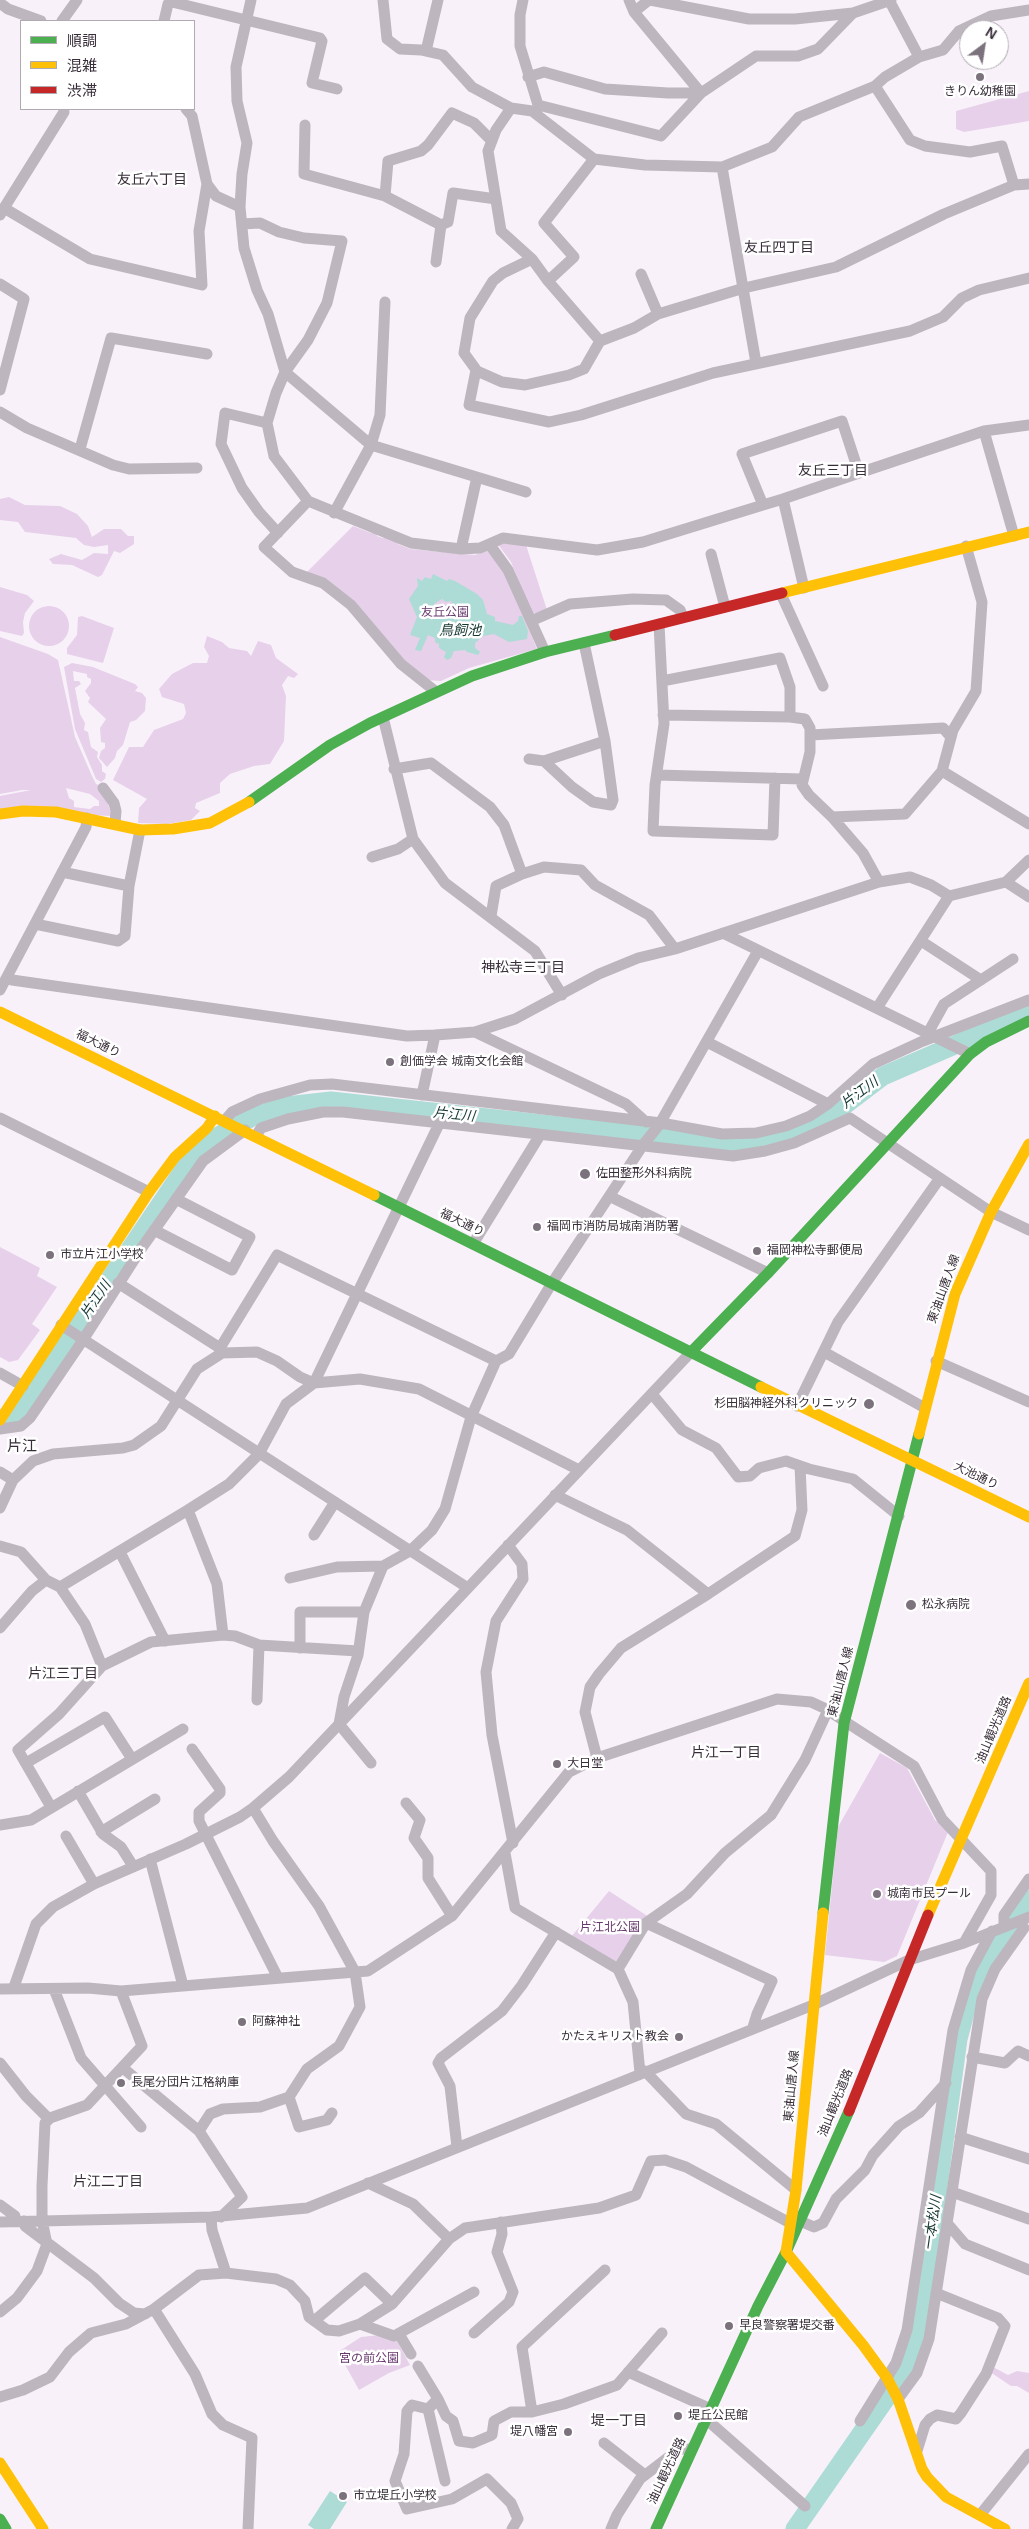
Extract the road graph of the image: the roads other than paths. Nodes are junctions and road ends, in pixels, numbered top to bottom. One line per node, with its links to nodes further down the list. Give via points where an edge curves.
1 (77, 0): 17 (street)
2 (251, 0): 15 (street)
3 (383, 0): 19 (street, via 387,39 400,49)
4 (438, 0): 19 (street)
5 (522, 0): 21 (street, via 520,46)
6 (629, 0): 12 (street)
7 (650, 0): 12 (street); 14 (street, via 749,19 795,19)
8 (890, 0): 14 (street); 20 (street)
9 (1013, 0): 13 (street)
10 (0, 3): 16 (street)
11 (1029, 10): 13 (street)
12 (634, 12): 24 (street)
13 (1012, 12): 20 (street, via 991,16 959,31 943,50)
14 (853, 13): 24 (street, via 818,50 798,56 756,56)
15 (246, 19): 18 (street, via 172,2 168,4); 23 (street, via 320,38 312,83); 38 (street, via 236,67 237,101 247,143)
16 (38, 20)
17 (63, 20)
18 (164, 20)
19 (426, 51): 25 (street, via 443,55 472,87)
20 (919, 57): 22 (street)
21 (528, 78): 24 (street, via 544,72 605,89); 26 (street)
22 (874, 86): 32 (street, via 799,117 772,147); 35 (street, via 910,140 925,146 970,152 1002,146)
23 (337, 88)
24 (701, 93): 26 (street, via 661,136)
25 (511, 108): 26 (street); 30 (street)
26 (535, 108): 31 (street)
27 (187, 110): 33 (street, via 192,116)
28 (64, 112): 39 (street)
29 (305, 125): 36 (street, via 304,174)
30 (492, 141): 36 (street, via 474,123 452,113 421,151 388,161); 37 (street, via 488,151)
31 (594, 159): 32 (street, via 645,165); 46 (street, via 544,224 574,257)
32 (722, 167): 48 (street)
33 (207, 184): 38 (street, via 216,196); 39 (street, via 199,231 202,285 90,259)
34 (1029, 184): 35 (street)
35 (1014, 185): 48 (street, via 944,214 836,267)
36 (385, 196): 41 (street)
37 (496, 199): 41 (street, via 453,193 448,222); 42 (street, via 501,231)
38 (240, 207): 40 (street)
39 (2, 212)
40 (242, 224): 55 (street, via 244,248); 55 (street, via 260,223 278,232 304,238 342,241 327,303 308,340)
41 (441, 225): 43 (street)
42 (532, 260): 46 (street); 54 (street, via 493,281 470,318 464,353)
43 (436, 262)
44 (641, 274): 50 (street)
45 (1029, 278): 53 (street, via 979,290 962,298 943,317 910,331)
46 (548, 281): 51 (street)
47 (0, 284): 56 (street, via 24,300)
48 (744, 288): 50 (street); 53 (street)
49 (385, 302): 61 (street, via 380,415)
50 (658, 314): 51 (street, via 634,328)
51 (600, 341): 54 (street, via 584,369 568,375 525,385 502,382)
52 (207, 354): 62 (street, via 111,338)
53 (756, 363): 54 (street, via 550,422 469,405)
54 (476, 370)
55 (285, 372): 58 (street); 61 (street)
56 (0, 390)
57 (0, 412): 62 (street, via 26,428)
58 (267, 423): 68 (street, via 274,456); 72 (street, via 224,413 221,444 242,488)
59 (1029, 425): 60 (street)
60 (984, 431): 64 (street); 73 (street)
61 (371, 445): 65 (street); 70 (street)
62 (80, 449): 63 (street, via 129,469)
63 (198, 468)
64 (860, 473): 67 (street); 69 (street, via 842,421 742,454)
65 (477, 477): 66 (street); 76 (street)
66 (526, 492)
67 (783, 499): 69 (street); 78 (street)
68 (308, 501): 70 (street); 72 (street)
69 (763, 506): 74 (street, via 643,542 597,550 503,538)
70 (334, 513): 76 (street, via 412,543)
71 (1029, 532): 73 (main road)
72 (278, 533): 88 (street, via 264,547 292,572 322,583 352,605 401,664)
73 (1014, 536): 75 (main road)
74 (490, 545): 76 (street); 82 (street, via 508,570)
75 (966, 546): 78 (main road); 93 (street, via 982,602 976,691)
76 (461, 549)
77 (711, 554): 80 (street)
78 (804, 588): 79 (main road)
79 (781, 594): 80 (main road); 87 (street)
80 (725, 607): 81 (main road)
81 (683, 617): 82 (street, via 680,610 666,600 634,599 570,604); 83 (main road)
82 (530, 621): 85 (street)
83 (659, 624): 84 (main road); 86 (street)
84 (584, 643): 85 (main road); 94 (street)
85 (545, 652): 88 (main road)
86 (662, 681): 89 (street); 91 (street, via 780,658 790,687)
87 (823, 686)
88 (435, 692): 90 (main road)
89 (663, 715): 91 (street); 99 (street)
90 (383, 717): 97 (street); 108 (main road, via 330,746 239,809 210,823)
91 (790, 717): 92 (street, via 805,719)
92 (810, 736): 93 (street, via 943,728); 101 (street, via 810,752)
93 (951, 737): 98 (street)
94 (605, 742): 96 (street); 96 (street, via 613,800 610,805 594,802)
95 (529, 759): 96 (street)
96 (544, 761)
97 (394, 769): 109 (street); 113 (street, via 432,763 490,807 504,825)
98 (942, 771): 104 (street, via 905,814); 106 (street)
99 (656, 775): 100 (street); 100 (street, via 653,831 773,835)
100 (775, 778): 101 (street)
101 (802, 779): 104 (street, via 809,795)
102 (103, 788): 107 (street, via 114,803)
103 (0, 814): 105 (main road, via 38,811)
104 (832, 817): 114 (street, via 863,853)
105 (87, 818): 107 (main road); 112 (street, via 86,827)
106 (1027, 818)
107 (115, 824): 108 (main road)
108 (140, 830): 116 (street)
109 (413, 839): 110 (street, via 398,849); 119 (street, via 445,883)
110 (372, 857)
111 (1029, 860): 115 (street)
112 (62, 872): 116 (street); 120 (street)
113 (522, 874): 119 (street, via 496,886); 123 (street, via 544,867 581,870 595,885 648,915)
114 (879, 882): 117 (street, via 910,877); 121 (street)
115 (1006, 882): 117 (street); 118 (street)
116 (129, 886): 120 (street, via 126,936 118,942)
117 (949, 896): 122 (street)
118 (1029, 897)
119 (491, 916): 129 (street, via 535,950)
120 (35, 924): 126 (street)
121 (723, 933): 123 (street); 124 (street)
122 (921, 940): 127 (street); 131 (street)
123 (674, 949): 129 (street, via 638,958)
124 (758, 950): 131 (street); 137 (street)
125 (1013, 960): 127 (street)
126 (7, 977): 128 (street); 135 (street, via 407,1036)
127 (981, 980): 136 (street, via 944,1004)
128 (0, 990)
129 (562, 995): 134 (street, via 515,1018)
130 (1029, 1000): 136 (street)
131 (878, 1008): 136 (street)
132 (0, 1012): 142 (main road, 福大通り)
133 (1029, 1021): 138 (main road)
134 (475, 1032): 135 (street); 143 (street, via 626,1104)
135 (435, 1035): 139 (street)
136 (936, 1037): 138 (street); 140 (street, via 873,1064)
137 (707, 1042): 140 (street); 145 (street)
138 (965, 1052): 150 (main road)
139 (422, 1095): 142 (street, via 332,1084 310,1085 244,1105); 143 (street)
140 (828, 1104): 145 (street, via 786,1126 756,1133 722,1134)
141 (0, 1118): 153 (street)
142 (220, 1118): 146 (main road, 福大通り); 153 (main road, via 175,1157)
143 (646, 1122): 145 (street)
144 (439, 1124): 147 (street); 148 (street, via 323,1112 261,1128); 156 (street)
145 (660, 1124): 149 (street)
146 (245, 1130): 148 (main road, 福大通り); 155 (street, via 203,1161)
147 (540, 1135): 149 (street); 160 (street)
148 (256, 1136): 156 (main road, 福大通り)
149 (646, 1143): 150 (street, via 741,1154 794,1143 850,1118); 154 (street)
150 (887, 1143): 152 (street); 161 (main road)
151 (1029, 1144): 157 (main road, 東油山唐人線)
152 (940, 1178): 157 (street); 169 (street, via 838,1322)
153 (150, 1192): 165 (main road)
154 (611, 1197): 161 (street); 162 (street)
155 (176, 1199): 158 (street); 158 (street, via 250,1237 232,1270)
156 (398, 1207): 160 (main road, 福大通り); 164 (street)
157 (991, 1212): 159 (street); 171 (main road, 東油山唐人線, via 955,1294)
158 (154, 1230): 163 (street)
159 (1029, 1230)
160 (473, 1244): 162 (main road, 福大通り)
161 (768, 1273): 168 (main road)
162 (552, 1283): 168 (main road, 福大通り); 170 (street, via 509,1354)
163 (118, 1284): 166 (street); 167 (street)
164 (358, 1293): 167 (street, via 278,1254); 170 (street); 173 (street)
165 (63, 1326): 166 (street); 174 (main road)
166 (82, 1339): 176 (street); 183 (street, via 30,1418 21,1426)
167 (221, 1350): 173 (street, via 257,1352); 176 (street, via 197,1369)
168 (692, 1351): 175 (street); 178 (main road, 福大通り)
169 (824, 1352): 178 (street); 180 (street)
170 (496, 1361): 181 (street)
171 (936, 1361): 177 (street); 180 (main road, 東油山唐人線)
172 (0, 1373): 174 (street)
173 (314, 1383): 181 (street, via 360,1379 419,1389); 184 (street, via 286,1404)
174 (24, 1386): 179 (main road)
175 (652, 1394): 186 (street, via 682,1430 716,1448 738,1477 750,1476 758,1468 786,1461); 187 (street)
176 (178, 1399): 184 (street); 189 (street, via 160,1426 134,1445 87,1453 53,1454 33,1461)
177 (1028, 1400)
178 (797, 1406): 185 (main road, 福大通り)
179 (5, 1408): 182 (main road)
180 (925, 1408): 185 (main road, 東油山唐人線)
181 (471, 1417): 187 (street); 199 (street, via 445,1509 432,1530)
182 (0, 1420)
183 (0, 1429)
184 (259, 1454): 191 (street); 193 (street, via 229,1484)
185 (911, 1460): 194 (main road, 東油山唐人線); 195 (main road, 大池通り)
186 (800, 1466): 194 (street, via 853,1480); 206 (street, via 802,1510 795,1536)
187 (579, 1470): 190 (street)
188 (0, 1472): 189 (street)
189 (13, 1480): 192 (street)
190 (555, 1496): 197 (street); 206 (street, via 627,1530)
191 (335, 1502): 196 (street); 199 (street)
192 (0, 1508)
193 (188, 1510): 200 (street); 209 (street, via 217,1584)
194 (898, 1516): 218 (main road, 東油山唐人線)
195 (1029, 1517)
196 (314, 1535)
197 (508, 1545): 205 (street); 236 (street, via 522,1564 523,1579 496,1620 486,1672 492,1735)
198 (0, 1546): 203 (street, via 21,1552)
199 (410, 1551): 201 (street); 205 (street)
200 (120, 1552): 204 (street); 210 (street)
201 (383, 1566): 202 (street, via 336,1567); 207 (street)
202 (290, 1578)
203 (46, 1580): 204 (street); 208 (street)
204 (60, 1587): 214 (street, via 85,1624)
205 (468, 1588): 219 (street)
206 (708, 1594): 222 (street, via 621,1648 590,1687 585,1712)
207 (364, 1612): 212 (street, via 300,1612); 213 (street)
208 (0, 1628)
209 (223, 1636): 210 (street); 211 (street, via 235,1636)
210 (165, 1641): 214 (street, via 151,1642)
211 (258, 1645): 212 (street); 216 (street)
212 (300, 1648): 213 (street)
213 (358, 1651): 219 (street)
214 (102, 1666): 224 (street, via 60,1714 18,1750)
215 (1028, 1689): 235 (main road, 油山観光道路)
216 (257, 1700)
217 (828, 1710): 218 (street); 222 (street, via 811,1702 778,1699); 244 (street, via 806,1760 771,1815 725,1853 687,1894)
218 (844, 1723): 235 (street, via 914,1766 942,1819); 259 (main road, 東油山唐人線)
219 (339, 1724): 225 (street); 230 (street, via 289,1777)
220 (182, 1729): 223 (street)
221 (192, 1748): 233 (street, via 220,1789 200,1812 199,1821)
222 (597, 1758): 236 (street, via 569,1772)
223 (132, 1759): 224 (street, via 105,1717); 226 (street)
224 (26, 1763): 229 (street)
225 (371, 1763)
226 (78, 1791): 229 (street); 232 (street)
227 (155, 1799): 232 (street)
228 (406, 1803): 242 (street, via 420,1820 414,1838 428,1858 428,1878)
229 (50, 1807): 231 (street, via 31,1820)
230 (253, 1808): 233 (street); 252 (street, via 272,1841 319,1906)
231 (0, 1825)
232 (101, 1832): 239 (street, via 121,1847)
233 (205, 1835): 238 (street); 253 (street)
234 (66, 1836): 241 (street)
235 (961, 1837): 249 (street, via 991,1871 991,1895); 250 (main road, 油山観光道路)
236 (513, 1843): 237 (street)
237 (505, 1853): 242 (street); 248 (street, via 515,1908)
238 (150, 1859): 239 (street); 254 (street)
239 (133, 1866): 241 (street)
240 (1029, 1879): 245 (street, via 1004,1915)
241 (94, 1884): 255 (street, via 53,1907 36,1924)
242 (452, 1916): 252 (street, via 368,1971)
243 (1029, 1917): 245 (street)
244 (646, 1922): 251 (street); 260 (street, via 772,1981)
245 (1006, 1925): 247 (street)
246 (1027, 1928): 261 (street, via 996,1969 982,1999)
247 (992, 1931): 249 (street); 266 (street, via 962,1995 953,2030)
248 (556, 1932): 251 (street); 274 (street, via 502,2010 441,2058 438,2064 450,2086)
249 (964, 1943): 250 (street)
250 (909, 1960): 259 (street); 286 (main road, 油山観光道路, via 846,2118)
251 (618, 1969): 265 (street, via 633,2002)
252 (355, 1972): 253 (street); 268 (street, via 360,2007 339,2046 307,2069)
253 (278, 1978): 254 (street)
254 (182, 1986): 258 (street)
255 (14, 1987): 256 (street); 257 (street)
256 (0, 1989)
257 (54, 1989): 258 (street); 267 (street, via 82,2058)
258 (121, 1991): 264 (street, via 142,2046)
259 (813, 2005): 260 (street); 277 (main road, 東油山唐人線)
260 (753, 2027): 265 (street)
261 (972, 2056): 262 (street, via 1005,2063 1018,2051); 273 (street)
262 (1029, 2056)
263 (0, 2062): 270 (street)
264 (123, 2068): 267 (street); 272 (street)
265 (642, 2072): 274 (street); 277 (street, via 686,2114 716,2124)
266 (946, 2083): 286 (street, via 920,2113 899,2126 873,2155 865,2170 836,2199 823,2223 814,2227); 307 (street, via 908,2330)
267 (106, 2086): 270 (street, via 87,2105); 271 (street)
268 (289, 2096): 269 (street, via 298,2127 326,2120); 272 (street, via 260,2107 223,2109 210,2114)
269 (332, 2113)
270 (49, 2119): 282 (street, via 45,2123)
271 (141, 2127)
272 (199, 2131): 280 (street, via 242,2197)
273 (960, 2138): 275 (street); 278 (street)
274 (456, 2147): 276 (street)
275 (1029, 2159)
276 (368, 2183): 280 (street, via 308,2208); 288 (street, via 414,2204)
277 (796, 2190): 286 (main road, 東油山唐人線)
278 (952, 2192): 281 (street); 287 (street)
279 (0, 2205): 283 (street)
280 (216, 2217): 282 (street); 293 (street, via 212,2230)
281 (1029, 2219)
282 (42, 2220): 283 (street); 289 (street)
283 (20, 2221): 284 (street); 289 (street)
284 (0, 2222)
285 (501, 2222): 286 (street, via 599,2208 636,2194 651,2160 665,2160 686,2167); 288 (street, via 465,2228); 302 (street, via 502,2234 497,2252 513,2292 509,2302)
286 (795, 2222): 290 (main road, 油山観光道路)
287 (947, 2223): 292 (street, via 965,2244); 295 (street)
288 (449, 2239): 296 (street)
289 (47, 2244): 297 (street, via 37,2271 26,2288); 298 (street, via 94,2278 134,2313)
290 (786, 2252): 307 (main road); 313 (main road, 油山観光道路)
291 (605, 2270): 312 (street, via 522,2347)
292 (1029, 2270)
293 (226, 2273): 298 (street, via 199,2275); 299 (street, via 276,2279 290,2285 305,2301 309,2317)
294 (474, 2292): 303 (street)
295 (936, 2293): 308 (street, via 918,2373); 317 (street, via 998,2318 1005,2326 986,2374 961,2412 956,2419 937,2415 930,2419)
296 (392, 2304): 299 (street, via 366,2278); 300 (street)
297 (0, 2312)
298 (150, 2312): 309 (street, via 126,2324 91,2333 69,2352 50,2377); 330 (street, via 195,2374 212,2414 223,2425 252,2438)
299 (314, 2321): 300 (street, via 326,2330 339,2331)
300 (360, 2324): 303 (street, via 394,2336)
301 (662, 2332): 306 (street)
302 (474, 2333)
303 (399, 2334): 304 (street)
304 (411, 2354)
305 (418, 2366): 310 (street)
306 (628, 2372): 312 (street, via 617,2385); 313 (street)
307 (888, 2380): 308 (main road); 314 (street)
308 (897, 2396): 317 (main road)
309 (0, 2397)
310 (438, 2399): 311 (street); 312 (street, via 446,2416 453,2421 459,2441 473,2443 492,2435 494,2421 512,2412)
311 (428, 2409): 321 (street); 331 (street, via 412,2406 407,2411 404,2454 395,2480 407,2509 452,2499 487,2479 511,2504 518,2519)
312 (532, 2412)
313 (709, 2414): 316 (main road, 油山観光道路); 323 (street)
314 (860, 2421)
315 (604, 2442): 320 (street)
316 (692, 2450): 320 (street, via 680,2449); 333 (main road, 油山観光道路)
317 (917, 2451): 324 (main road, via 922,2469 946,2497)
318 (1029, 2454): 324 (street)
319 (0, 2463): 329 (main road)
320 (644, 2475): 332 (street)
321 (445, 2481)
322 (0, 2484): 328 (main road)
323 (805, 2506)
324 (980, 2515): 334 (main road)
325 (0, 2519): 327 (main road)
326 (0, 2525): 327 (main road)
327 (4, 2529)
328 (29, 2529)
329 (43, 2529)
330 (248, 2529)
331 (512, 2529)
332 (611, 2529)
333 (656, 2529)
334 (1005, 2529)

